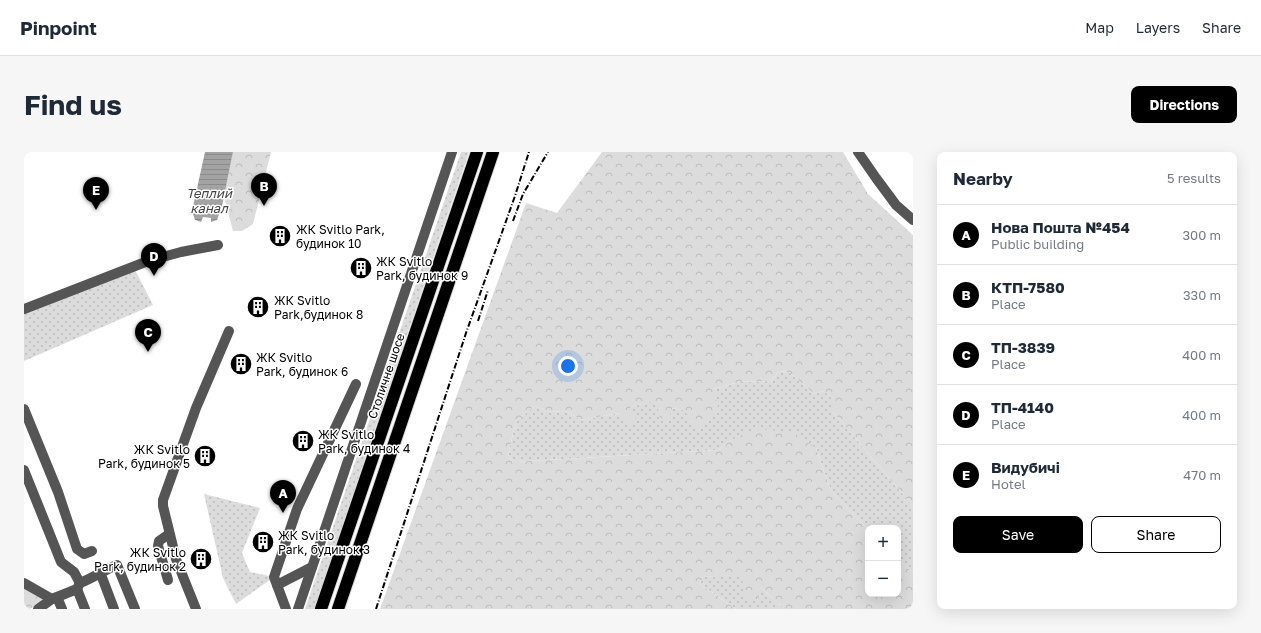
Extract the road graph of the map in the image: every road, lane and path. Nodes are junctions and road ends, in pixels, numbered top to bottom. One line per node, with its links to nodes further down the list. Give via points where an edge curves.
1 (452, 152): 14 (street, Столичне шосе)
2 (477, 152): 29 (highway, Столичне шосе)
3 (493, 152): 30 (highway)
4 (858, 152): 5 (street, via 896,205)
5 (913, 220)
6 (218, 244): 7 (street, via 148,260)
7 (24, 309)
8 (229, 330): 12 (street, via 196,408 163,500)
9 (356, 384): 18 (street, via 297,509 274,578)
10 (24, 409): 13 (street, via 58,492 77,549 84,554)
11 (24, 470): 19 (street, via 61,562 74,572)
12 (169, 534): 16 (street, via 158,541); 21 (street)
13 (92, 551)
14 (312, 567): 18 (street); 28 (street, Столичне шосе)
15 (100, 572): 19 (street); 25 (street); 26 (street, via 117,565)
16 (168, 580)
17 (24, 583): 20 (street)
18 (277, 585): 27 (street)
19 (79, 586): 20 (street); 24 (street)
20 (54, 598): 22 (street); 23 (street)
21 (193, 608)
22 (39, 609)
23 (62, 609)
24 (85, 609)
25 (114, 609)
26 (135, 609)
27 (286, 609)
28 (298, 609)
29 (320, 609)
30 (338, 609)

